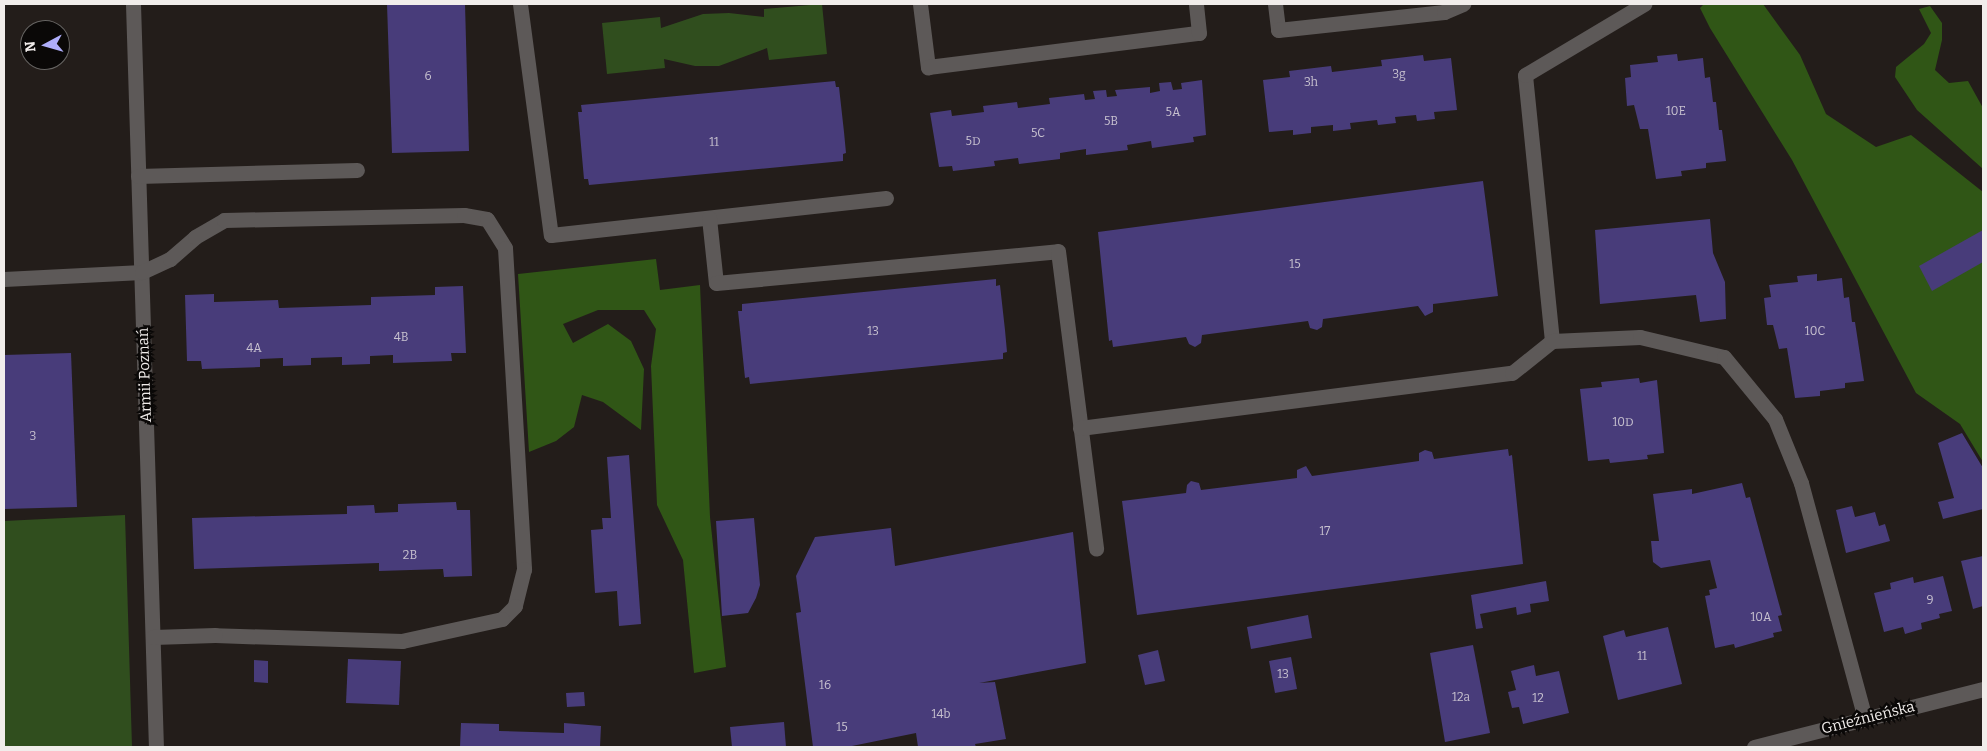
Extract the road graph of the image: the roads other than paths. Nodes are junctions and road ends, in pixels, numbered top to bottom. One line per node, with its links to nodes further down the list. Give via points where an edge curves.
1 (133, 4): 9 (street, Armii Poznań)
2 (520, 4): 11 (street, via 551,236)
3 (920, 4): 4 (street, via 928,67 1199,33)
4 (1196, 4)
5 (1275, 4): 6 (street, via 1278,30 1444,12)
6 (1463, 4)
7 (1644, 4): 14 (street, via 1525,75)
8 (357, 170): 9 (street)
9 (138, 176): 12 (street, Armii Poznań)
10 (886, 198): 11 (street)
11 (709, 218): 15 (street, via 716,283 1058,251)
12 (142, 272): 13 (street); 17 (street, Armii Poznań); 17 (street, via 170,260 195,237 224,220 464,215 487,219 505,248 524,570 514,606 502,619 402,641 215,634)
13 (4, 278)
14 (1552, 341): 15 (street, via 1512,373); 19 (street, via 1640,337 1724,357 1775,419 1801,483)
15 (1080, 428): 16 (street)
16 (1096, 549)
17 (153, 636): 20 (street, Armii Poznań)
18 (1983, 689): 19 (street, Gnieźnieńska)
19 (1865, 718): 21 (street, Gnieźnieńska)
20 (156, 747)
21 (1754, 747)

